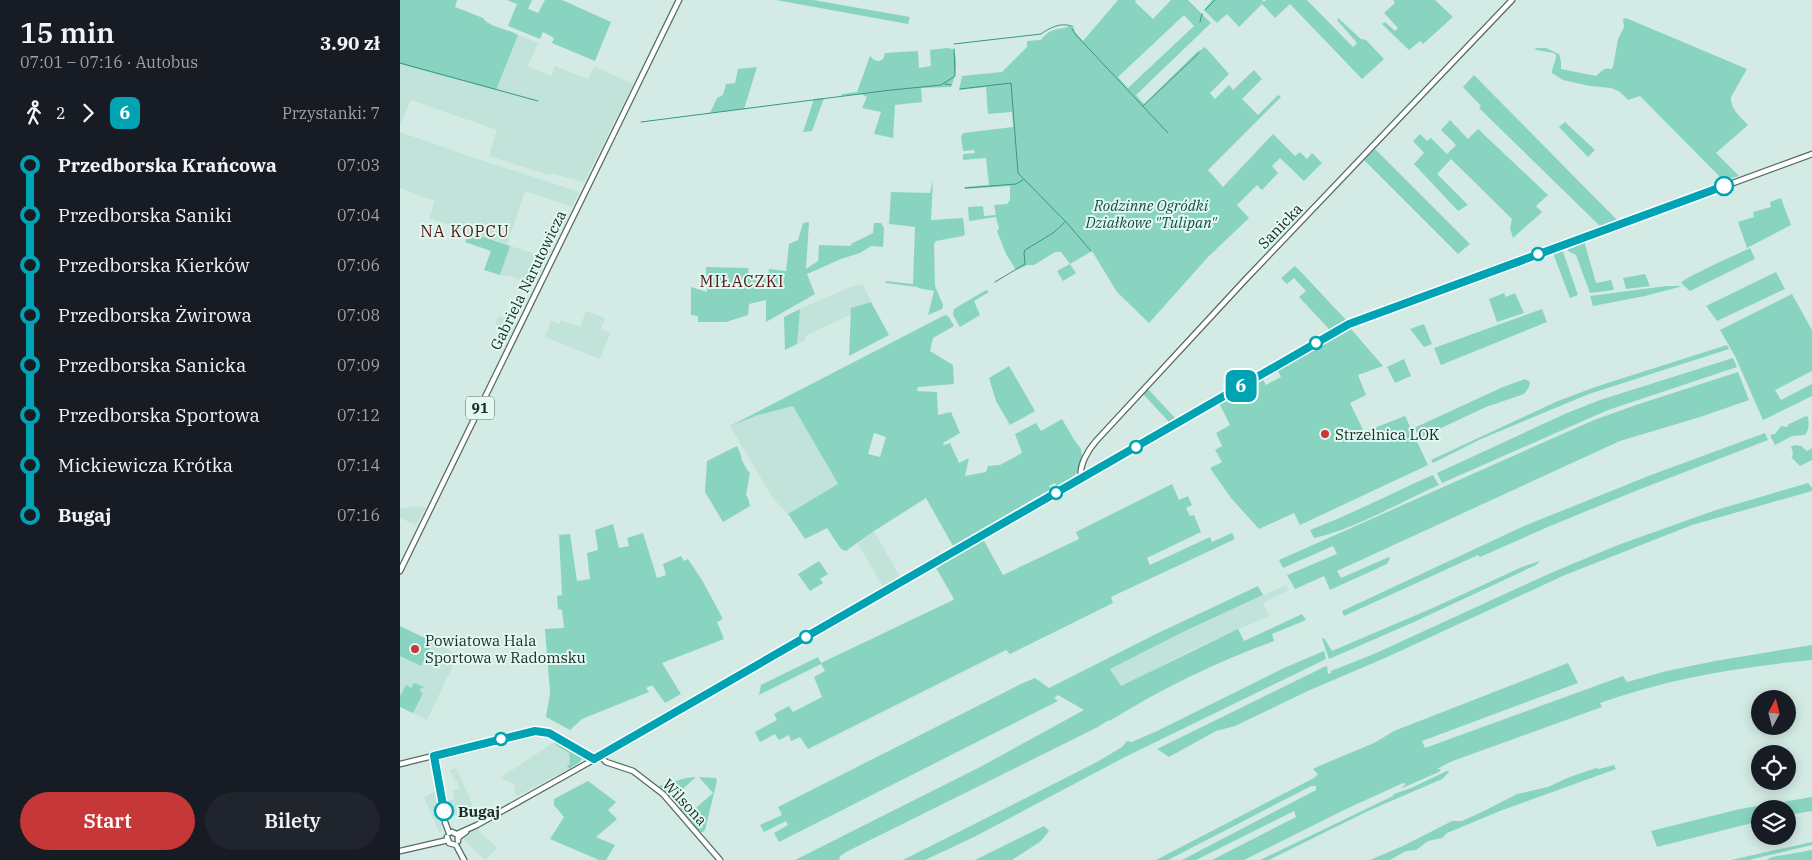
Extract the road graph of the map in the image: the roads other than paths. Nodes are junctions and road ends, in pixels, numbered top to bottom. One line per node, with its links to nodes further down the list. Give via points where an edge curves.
1 (679, 0): 5 (main road, Gabriela Narutowicza / 91)
2 (1512, 0): 4 (main road, Sanicka, via 1089,448)
3 (1812, 154): 4 (main road, via 1357,320)
4 (1081, 478): 7 (main road)
5 (400, 571)
6 (434, 756): 8 (main road, via 535,731 549,733); 9 (main road); 10 (main road, via 445,822)
7 (600, 756): 8 (main road); 13 (main road, Wilsona, via 606,762 633,772 664,794)
8 (594, 759): 10 (main road)
9 (400, 764)
10 (453, 837): 11 (main road); 12 (main road)
11 (400, 851)
12 (464, 860)
13 (720, 860)

